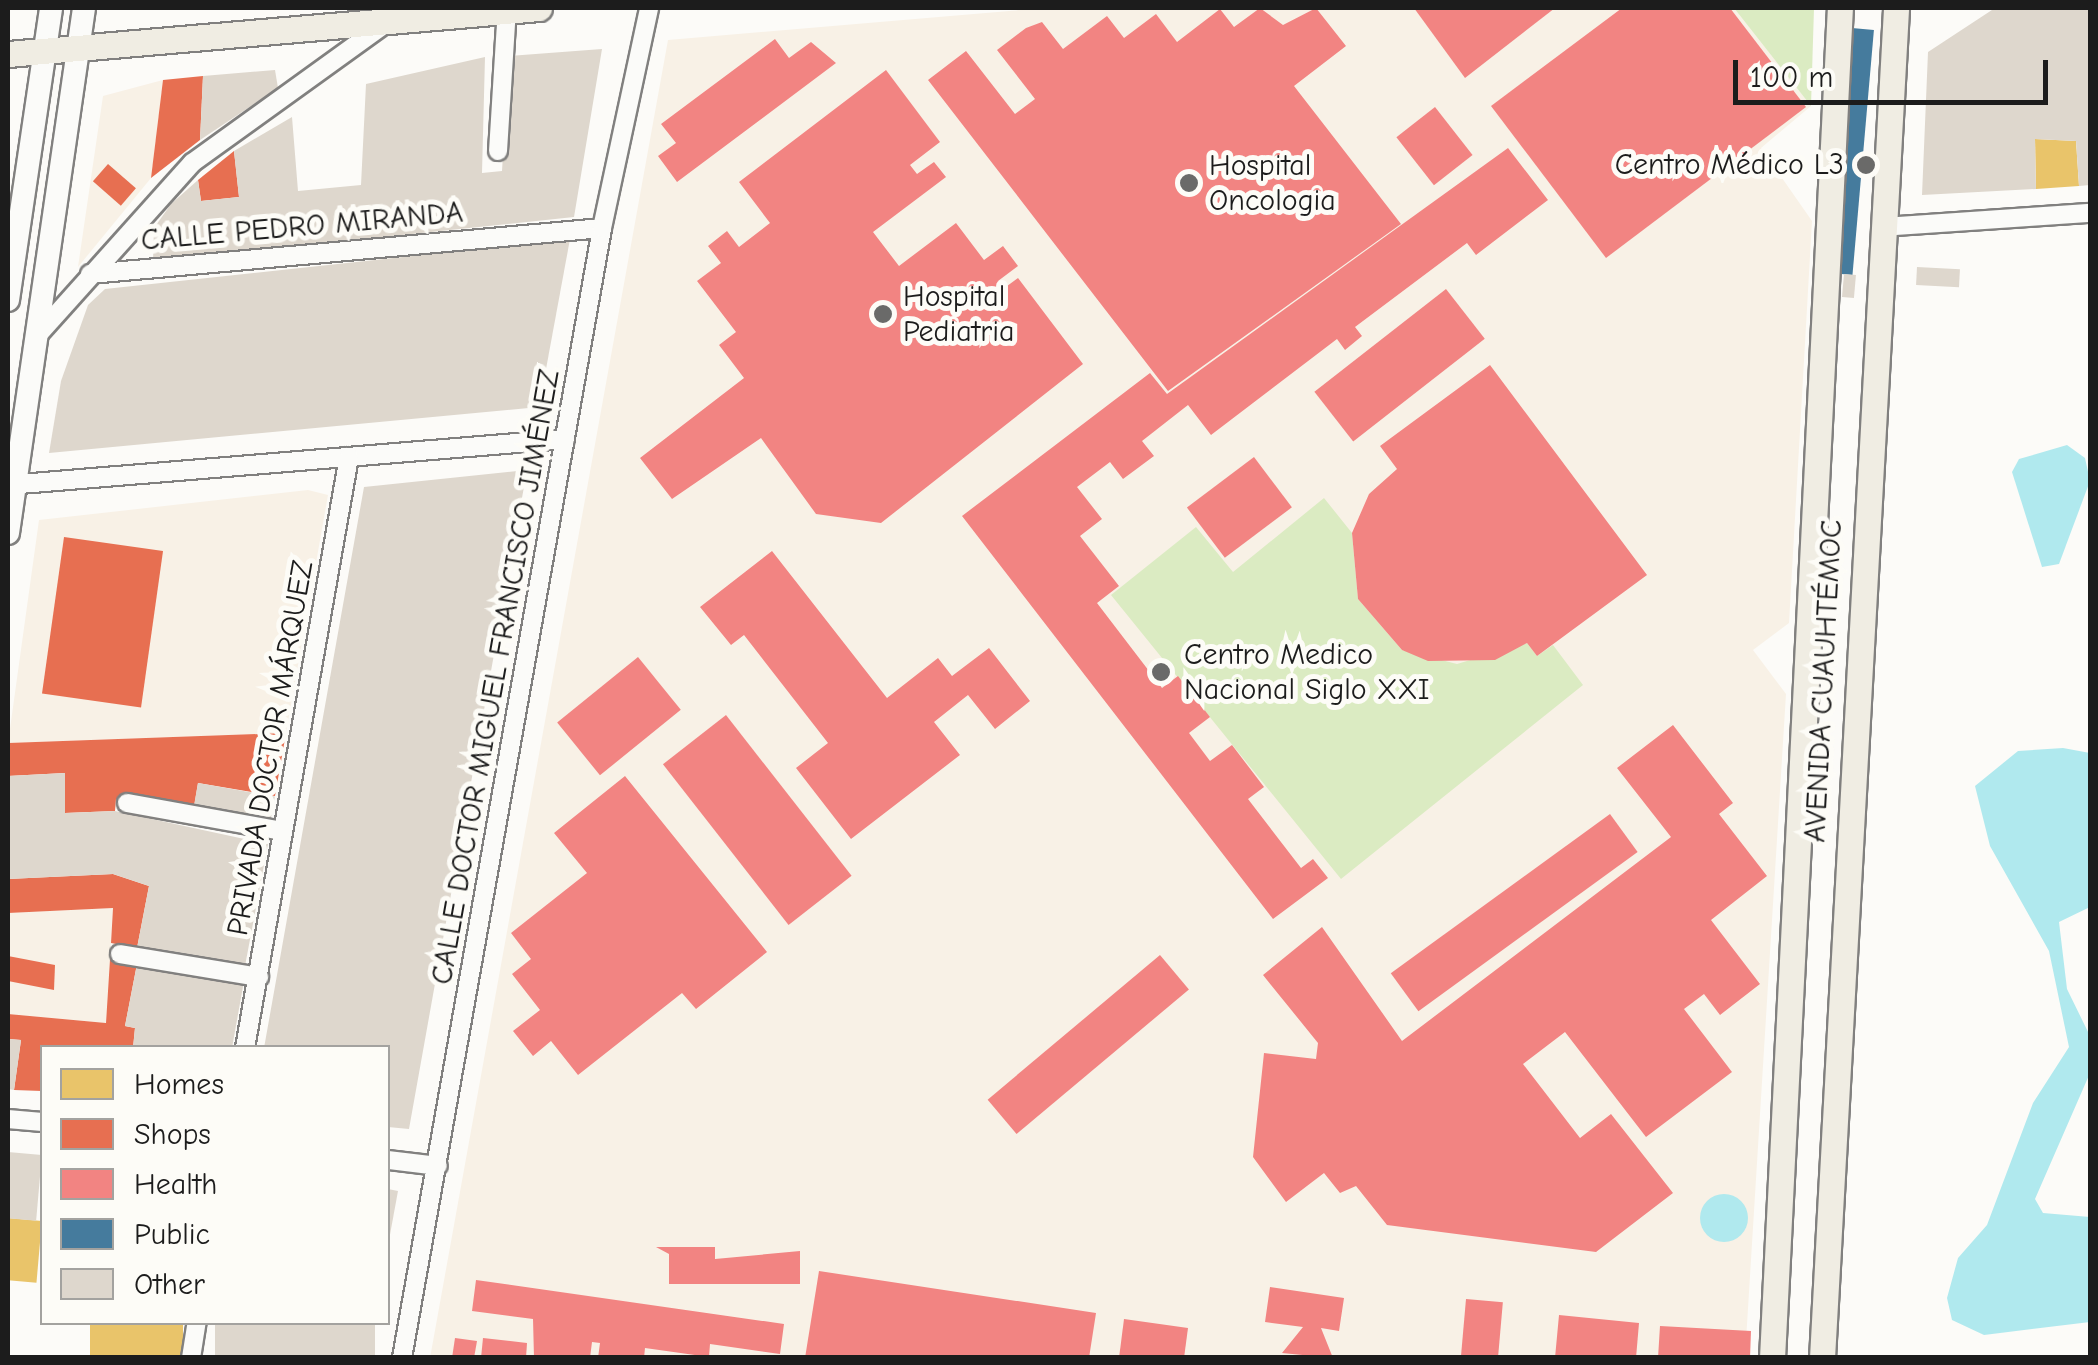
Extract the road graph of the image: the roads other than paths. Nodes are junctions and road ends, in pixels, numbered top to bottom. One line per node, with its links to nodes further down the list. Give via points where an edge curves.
1 (51, 8): 10 (main road)
2 (84, 8): 9 (main road)
3 (539, 8): 7 (main road)
4 (649, 8): 15 (street, CALLE DOCTOR MIGUEL FRANCISCO JIMÉNEZ)
5 (1840, 8): 35 (main road, AVENIDA CUAUHTÉMOC)
6 (1896, 8): 14 (main road, AVENIDA CUAUHTÉMOC)
7 (507, 9): 8 (main road); 12 (street)
8 (389, 14): 9 (main road); 16 (street, via 192,163)
9 (78, 49): 10 (main road); 18 (main road)
10 (44, 51): 11 (main road); 17 (main road)
11 (8, 54)
12 (498, 151)
13 (2090, 212): 14 (street)
14 (1882, 227): 36 (main road, AVENIDA CUAUHTÉMOC)
15 (602, 228): 16 (street, CALLE PEDRO MIRANDA); 19 (street, CALLE DOCTOR MIGUEL FRANCISCO JIMÉNEZ)
16 (90, 274): 18 (street)
17 (8, 300)
18 (36, 337): 21 (main road)
19 (565, 439): 20 (street); 31 (street, CALLE DOCTOR MIGUEL FRANCISCO JIMÉNEZ)
20 (349, 457): 21 (street); 24 (street, PRIVADA DOCTOR MÁRQUEZ)
21 (11, 485): 22 (main road)
22 (8, 534)
23 (127, 803): 24 (street)
24 (284, 830): 26 (street, PRIVADA DOCTOR MÁRQUEZ)
25 (120, 954): 26 (street)
26 (259, 977): 27 (street, PRIVADA DOCTOR MÁRQUEZ)
27 (246, 1045)
28 (8, 1119): 29 (street)
29 (40, 1122)
30 (390, 1160): 31 (street)
31 (438, 1166): 34 (street, CALLE DOCTOR MIGUEL FRANCISCO JIMÉNEZ)
32 (196, 1325): 33 (street)
33 (191, 1358)
34 (402, 1358)
35 (1772, 1358)
36 (1822, 1358)

